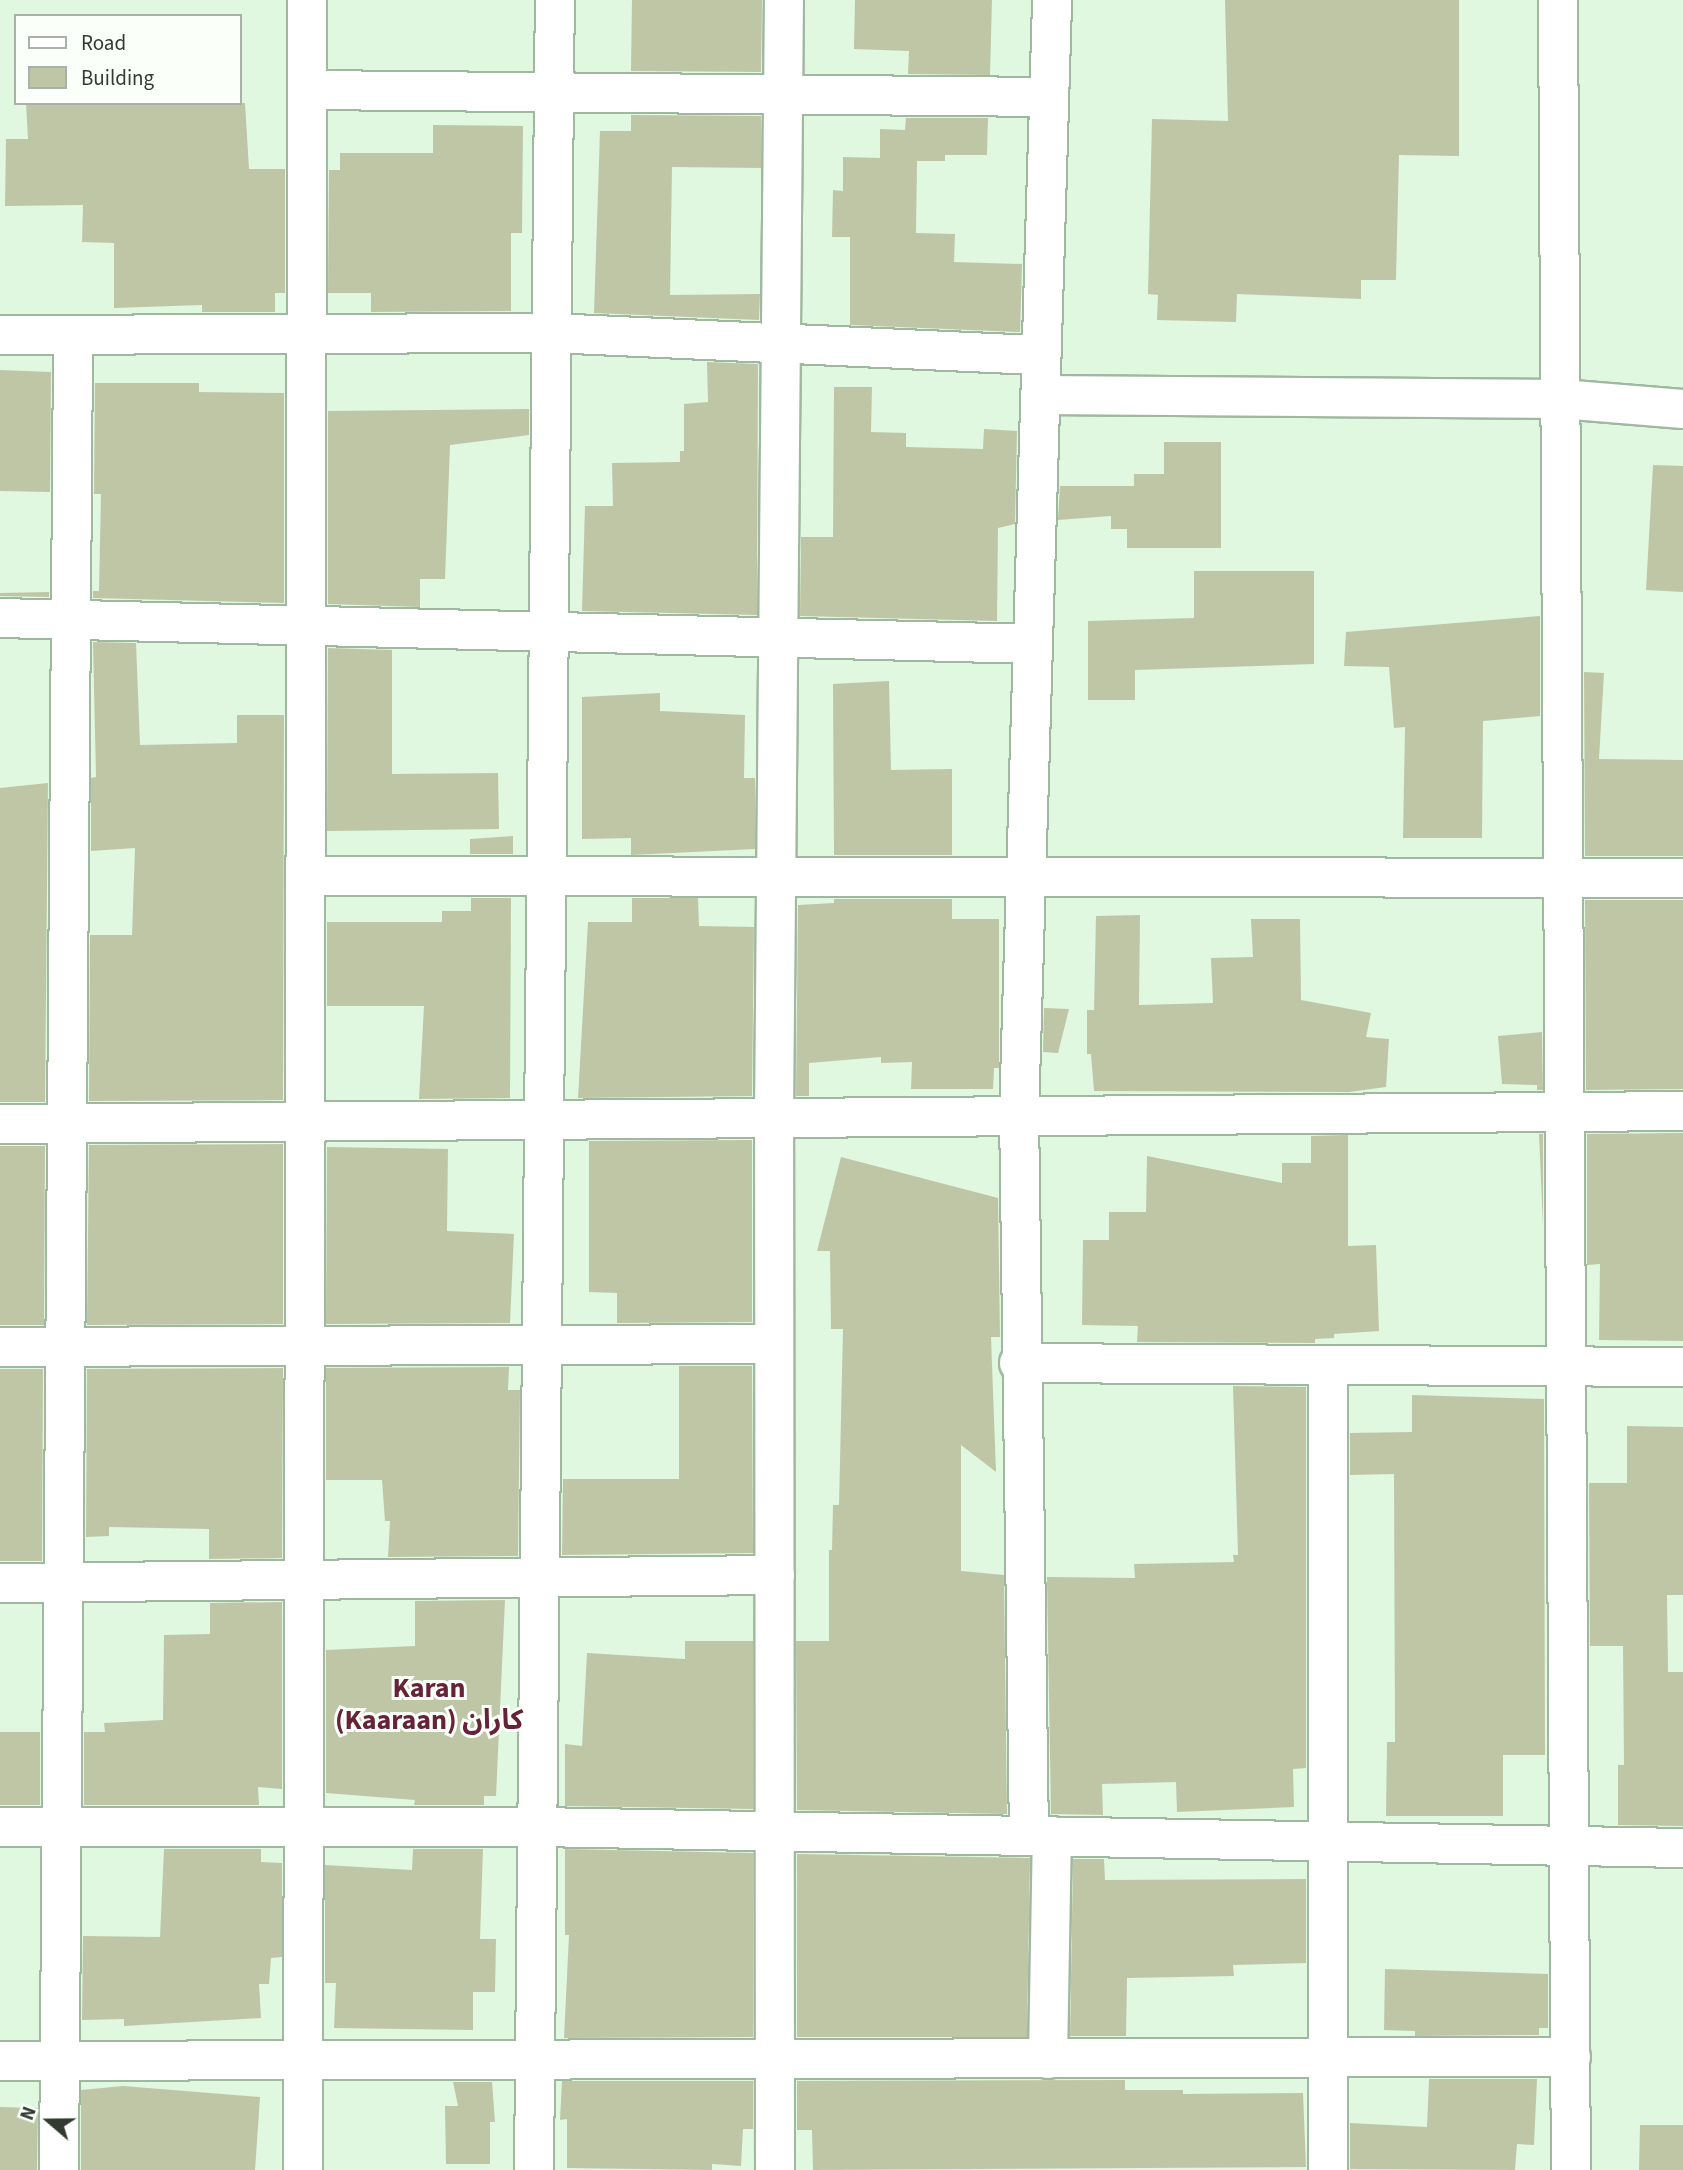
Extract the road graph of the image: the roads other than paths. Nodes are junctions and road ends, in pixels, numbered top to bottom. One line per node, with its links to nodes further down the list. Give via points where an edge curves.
1 (307, 0): 6 (street)
2 (555, 0): 7 (street)
3 (784, 0): 8 (street)
4 (1052, 0): 9 (street)
5 (1558, 0): 17 (street)
6 (307, 90): 7 (street); 11 (street)
7 (554, 90): 8 (street); 10 (street)
8 (783, 94): 9 (street); 14 (street)
9 (1049, 97): 15 (street)
10 (551, 333): 11 (street); 14 (street); 22 (street)
11 (307, 334): 13 (street); 21 (street)
12 (0, 335): 13 (street)
13 (73, 335): 20 (street)
14 (780, 344): 15 (street); 23 (street)
15 (1041, 355): 16 (street)
16 (1041, 395): 17 (street); 24 (street)
17 (1561, 399): 18 (street); 26 (street)
18 (1683, 409)
19 (0, 618): 20 (street)
20 (71, 620): 21 (street); 37 (street)
21 (306, 628): 22 (street); 25 (street)
22 (548, 635): 23 (street); 27 (street)
23 (777, 638): 24 (street); 28 (street)
24 (1032, 644): 29 (street)
25 (305, 876): 27 (street); 36 (street)
26 (1563, 876): 29 (street); 30 (street); 31 (street)
27 (546, 877): 28 (street); 35 (street)
28 (776, 877): 29 (street); 33 (street)
29 (1026, 877): 34 (street)
30 (1683, 878)
31 (1565, 1111): 32 (street); 34 (street); 47 (street)
32 (1683, 1111)
33 (774, 1115): 34 (street); 35 (street); 39 (street)
34 (1019, 1115): 44 (street)
35 (544, 1118): 36 (street); 40 (street)
36 (305, 1120): 37 (street); 41 (street)
37 (67, 1123): 38 (street); 43 (street)
38 (0, 1124)
39 (774, 1344): 40 (street); 48 (street)
40 (542, 1345): 41 (street); 49 (street)
41 (304, 1346): 43 (street); 50 (street)
42 (0, 1347): 43 (street)
43 (65, 1347): 52 (street)
44 (1019, 1363): 45 (street); 58 (street)
45 (1328, 1366): 47 (street); 59 (street)
46 (1683, 1367): 47 (street)
47 (1567, 1368): 60 (street)
48 (775, 1576): 49 (street); 57 (street)
49 (539, 1580): 50 (street); 55 (street)
50 (304, 1582): 52 (street); 54 (street)
51 (0, 1583): 52 (street)
52 (64, 1583): 53 (street)
53 (61, 1827): 54 (street); 56 (street); 68 (street)
54 (303, 1827): 55 (street); 69 (street)
55 (537, 1827): 57 (street); 65 (street)
56 (0, 1828)
57 (774, 1832): 58 (street); 66 (street)
58 (1040, 1836): 59 (street); 64 (street)
59 (1329, 1842): 60 (street); 63 (street)
60 (1570, 1846): 61 (street); 62 (street)
61 (1683, 1848)
62 (1571, 2057): 63 (street); 75 (street)
63 (1328, 2058): 64 (street); 74 (street)
64 (1048, 2059): 66 (street)
65 (535, 2060): 66 (street); 69 (street); 72 (street)
66 (775, 2060): 73 (street)
67 (0, 2061): 68 (street)
68 (59, 2061): 69 (street); 70 (street)
69 (303, 2061): 71 (street)
70 (59, 2170)
71 (303, 2170)
72 (534, 2170)
73 (775, 2170)
74 (1328, 2170)
75 (1571, 2170)

